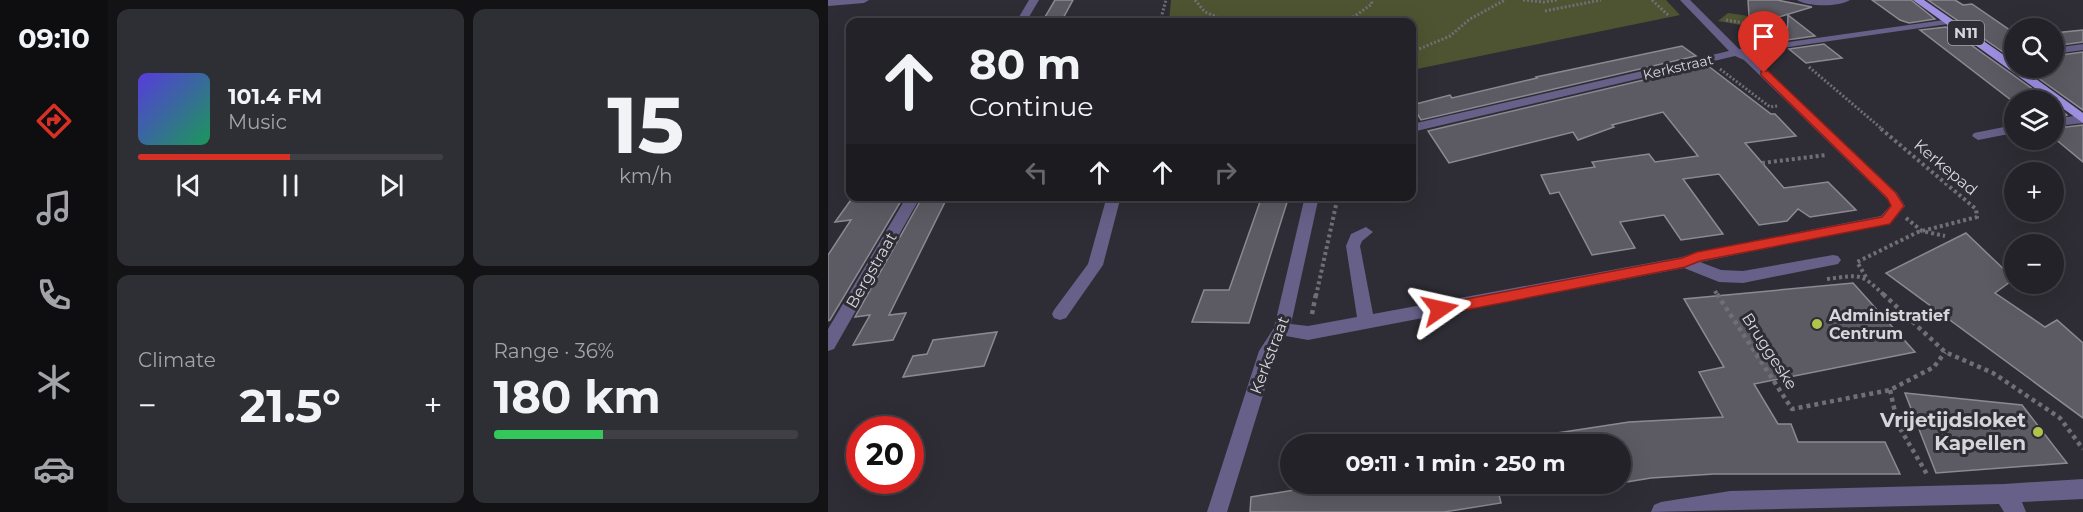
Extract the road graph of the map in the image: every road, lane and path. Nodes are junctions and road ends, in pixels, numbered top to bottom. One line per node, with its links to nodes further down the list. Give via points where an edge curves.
1 (864, 0): 16 (street)
2 (1034, 0): 20 (street)
3 (1166, 0): 21 (path)
4 (1194, 0): 22 (path, via 1204,12)
5 (1371, 0): 23 (path)
6 (1505, 0): 27 (path, via 1470,19 1450,36)
7 (1523, 0): 8 (path)
8 (1557, 0)
9 (1602, 0): 15 (path)
10 (1652, 0): 19 (path)
11 (1685, 0): 18 (street)
12 (1802, 0): 13 (street)
13 (1845, 0)
14 (1918, 0): 24 (main road, N11)
15 (1590, 1): 17 (path)
16 (828, 3)
17 (1545, 11)
18 (1699, 14): 25 (path); 29 (street)
19 (1668, 15)
20 (1023, 18)
21 (1161, 18)
22 (1219, 18)
23 (1352, 18)
24 (1948, 21): 29 (street, Kerkstraat); 30 (main road, N11)
25 (1782, 29)
26 (2083, 47): 28 (street)
27 (1416, 50)
28 (2064, 50)
29 (1737, 53): 39 (street, Kerkstraat); 42 (street, via 1747,57)
30 (2000, 57): 31 (street); 32 (main road, N11)
31 (2004, 57)
32 (2004, 60)
33 (1715, 66): 36 (path, via 1770,107)
34 (1809, 67): 51 (path, Kerkepad, via 1976,209 1977,218 1918,232 1857,262)
35 (2029, 78): 37 (main road, N11)
36 (1784, 105)
37 (2083, 119): 38 (street)
38 (2066, 121)
39 (1416, 127)
40 (2004, 131): 41 (street)
41 (1978, 136)
42 (1848, 152): 43 (path); 50 (street, via 1898,206 1886,220)
43 (1762, 163)
44 (911, 201): 57 (street, Bergstraat)
45 (1113, 201): 53 (street, via 1095,265)
46 (1311, 201): 55 (street, Kerkstraat)
47 (1337, 201): 56 (path)
48 (1366, 232): 54 (street, via 1356,238 1353,246)
49 (1833, 260): 50 (street, via 1743,277 1719,276)
50 (1685, 262): 54 (street)
51 (1866, 278): 58 (path)
52 (1713, 284): 59 (path, Bruggeske, via 1792,409)
53 (1060, 314)
54 (1366, 322): 56 (street)
55 (1282, 329): 56 (street); 64 (street, Kerkstraat, via 1268,351)
56 (1308, 333)
57 (828, 344)
58 (1945, 352): 59 (path, Bruggeske, via 1934,367); 60 (path, via 1993,373 2060,418)
59 (1890, 390): 62 (path, via 1898,424)
60 (2083, 449)
61 (2083, 489): 63 (street)
62 (1940, 494): 63 (street); 65 (street, via 1730,501)
63 (2004, 494): 66 (street)
64 (1218, 512)
65 (1661, 512)
66 (2016, 512)

